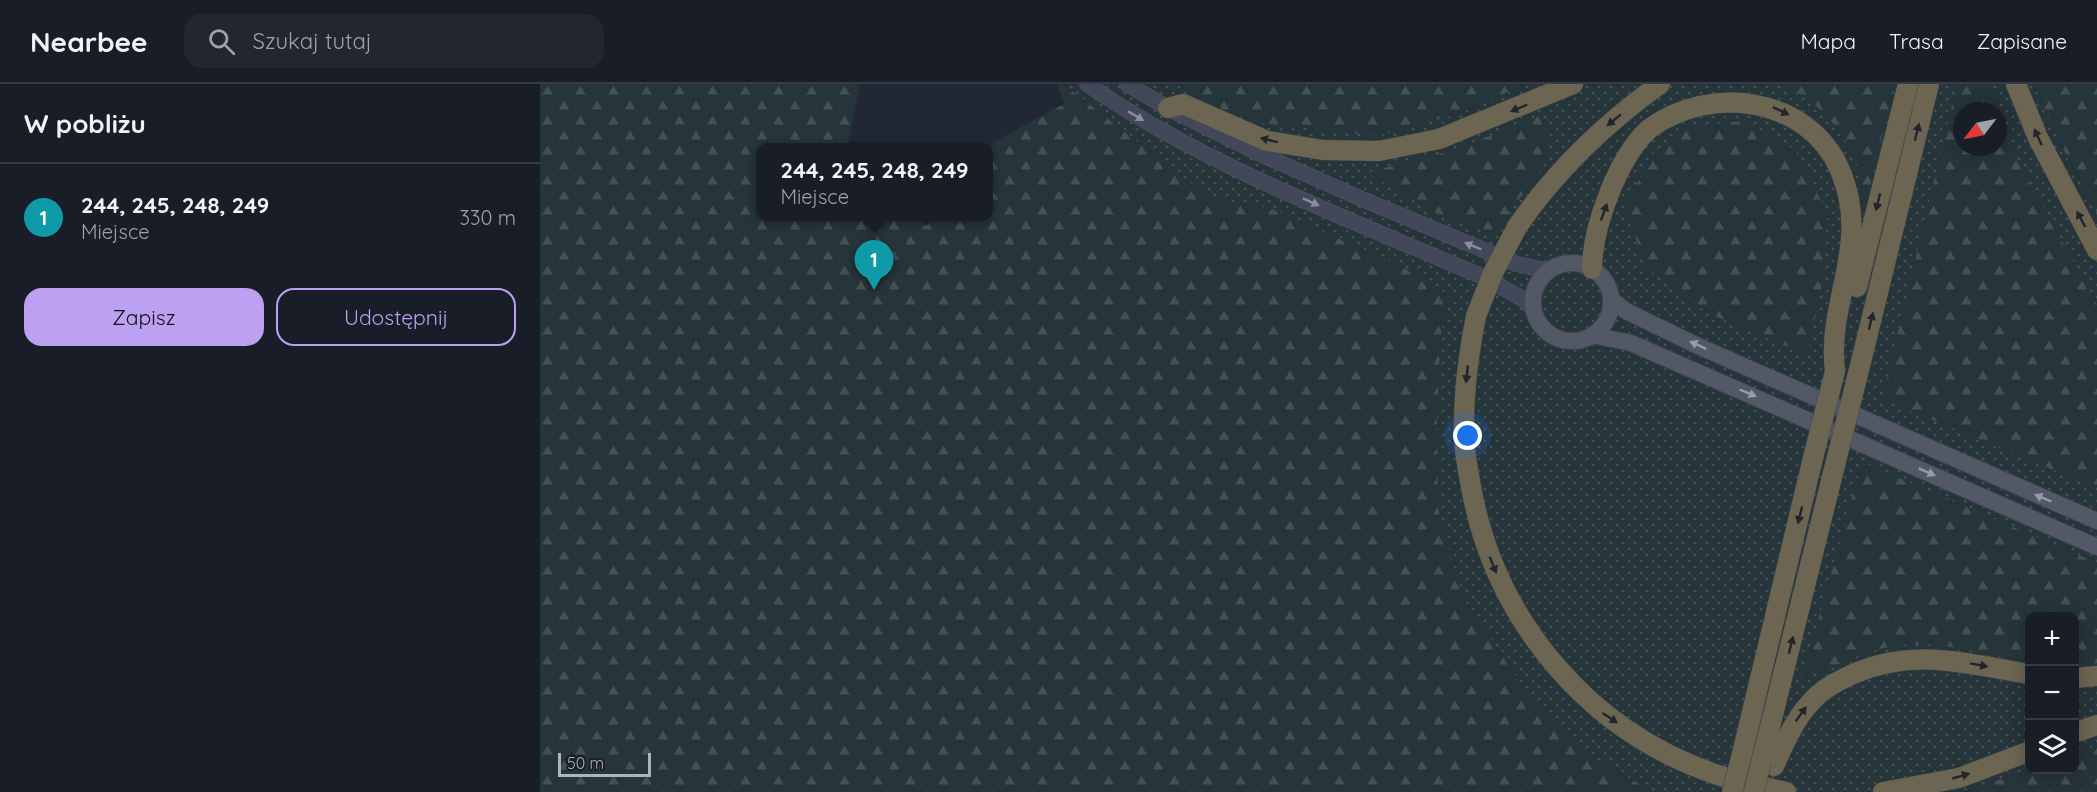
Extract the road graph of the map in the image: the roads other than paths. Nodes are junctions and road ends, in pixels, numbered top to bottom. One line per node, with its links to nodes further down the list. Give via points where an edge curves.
1 (1088, 84): 13 (main road, one-way to 13, via 1193,147 1483,277 1523,299)
2 (1127, 84): 8 (main road)
3 (1573, 84): 8 (highway, one-way to 8, via 1439,139 1379,151 1323,150 1267,141 1183,104)
4 (1660, 84): 28 (highway, one-way to 28, bridge, via 1576,153 1544,189 1517,227 1493,273 1476,316 1467,374 1464,426 1475,509 1489,556 1512,606 1528,632 1579,693 1636,736 1716,775)
5 (1908, 84): 15 (highway, one-way to 15)
6 (1929, 84): 24 (highway, one-way to 6, bridge, via 1834,469)
7 (2016, 84): 9 (highway, one-way to 7, via 2038,138)
8 (1168, 108): 11 (main road, one-way to 8, via 1517,264 1362,199)
9 (2097, 250)
10 (1592, 269): 11 (main road, via 1570,263); 12 (main road, via 1601,277); 15 (highway, one-way to 15, via 1594,241 1624,162 1648,130 1679,110 1713,100 1750,100 1784,111 1806,126 1829,151 1848,198 1851,243 1832,347)
11 (1549, 270): 13 (main road, via 1537,284)
12 (1611, 298): 14 (main road, via 1604,323); 16 (main road, one-way to 12, via 1698,345 1626,311)
13 (1533, 309): 14 (main road, via 1541,326 1556,338 1574,341)
14 (1592, 335): 17 (main road, one-way to 17, via 1631,343)
15 (1835, 371): 25 (highway, one-way to 25, bridge)
16 (2097, 521)
17 (2097, 547)
18 (2025, 673): 24 (highway, one-way to 18, via 1811,702 1836,683 1871,667 1896,660 1936,658)
19 (2097, 676): 20 (highway)
20 (2079, 678)
21 (2097, 725): 22 (highway)
22 (2079, 731)
23 (2025, 753): 29 (highway, one-way to 23, via 1959,778)
24 (1768, 764): 26 (highway, bridge); 27 (highway)
25 (1732, 792)
26 (1754, 792)
27 (1762, 792)
28 (1786, 792)
29 (1883, 792)

